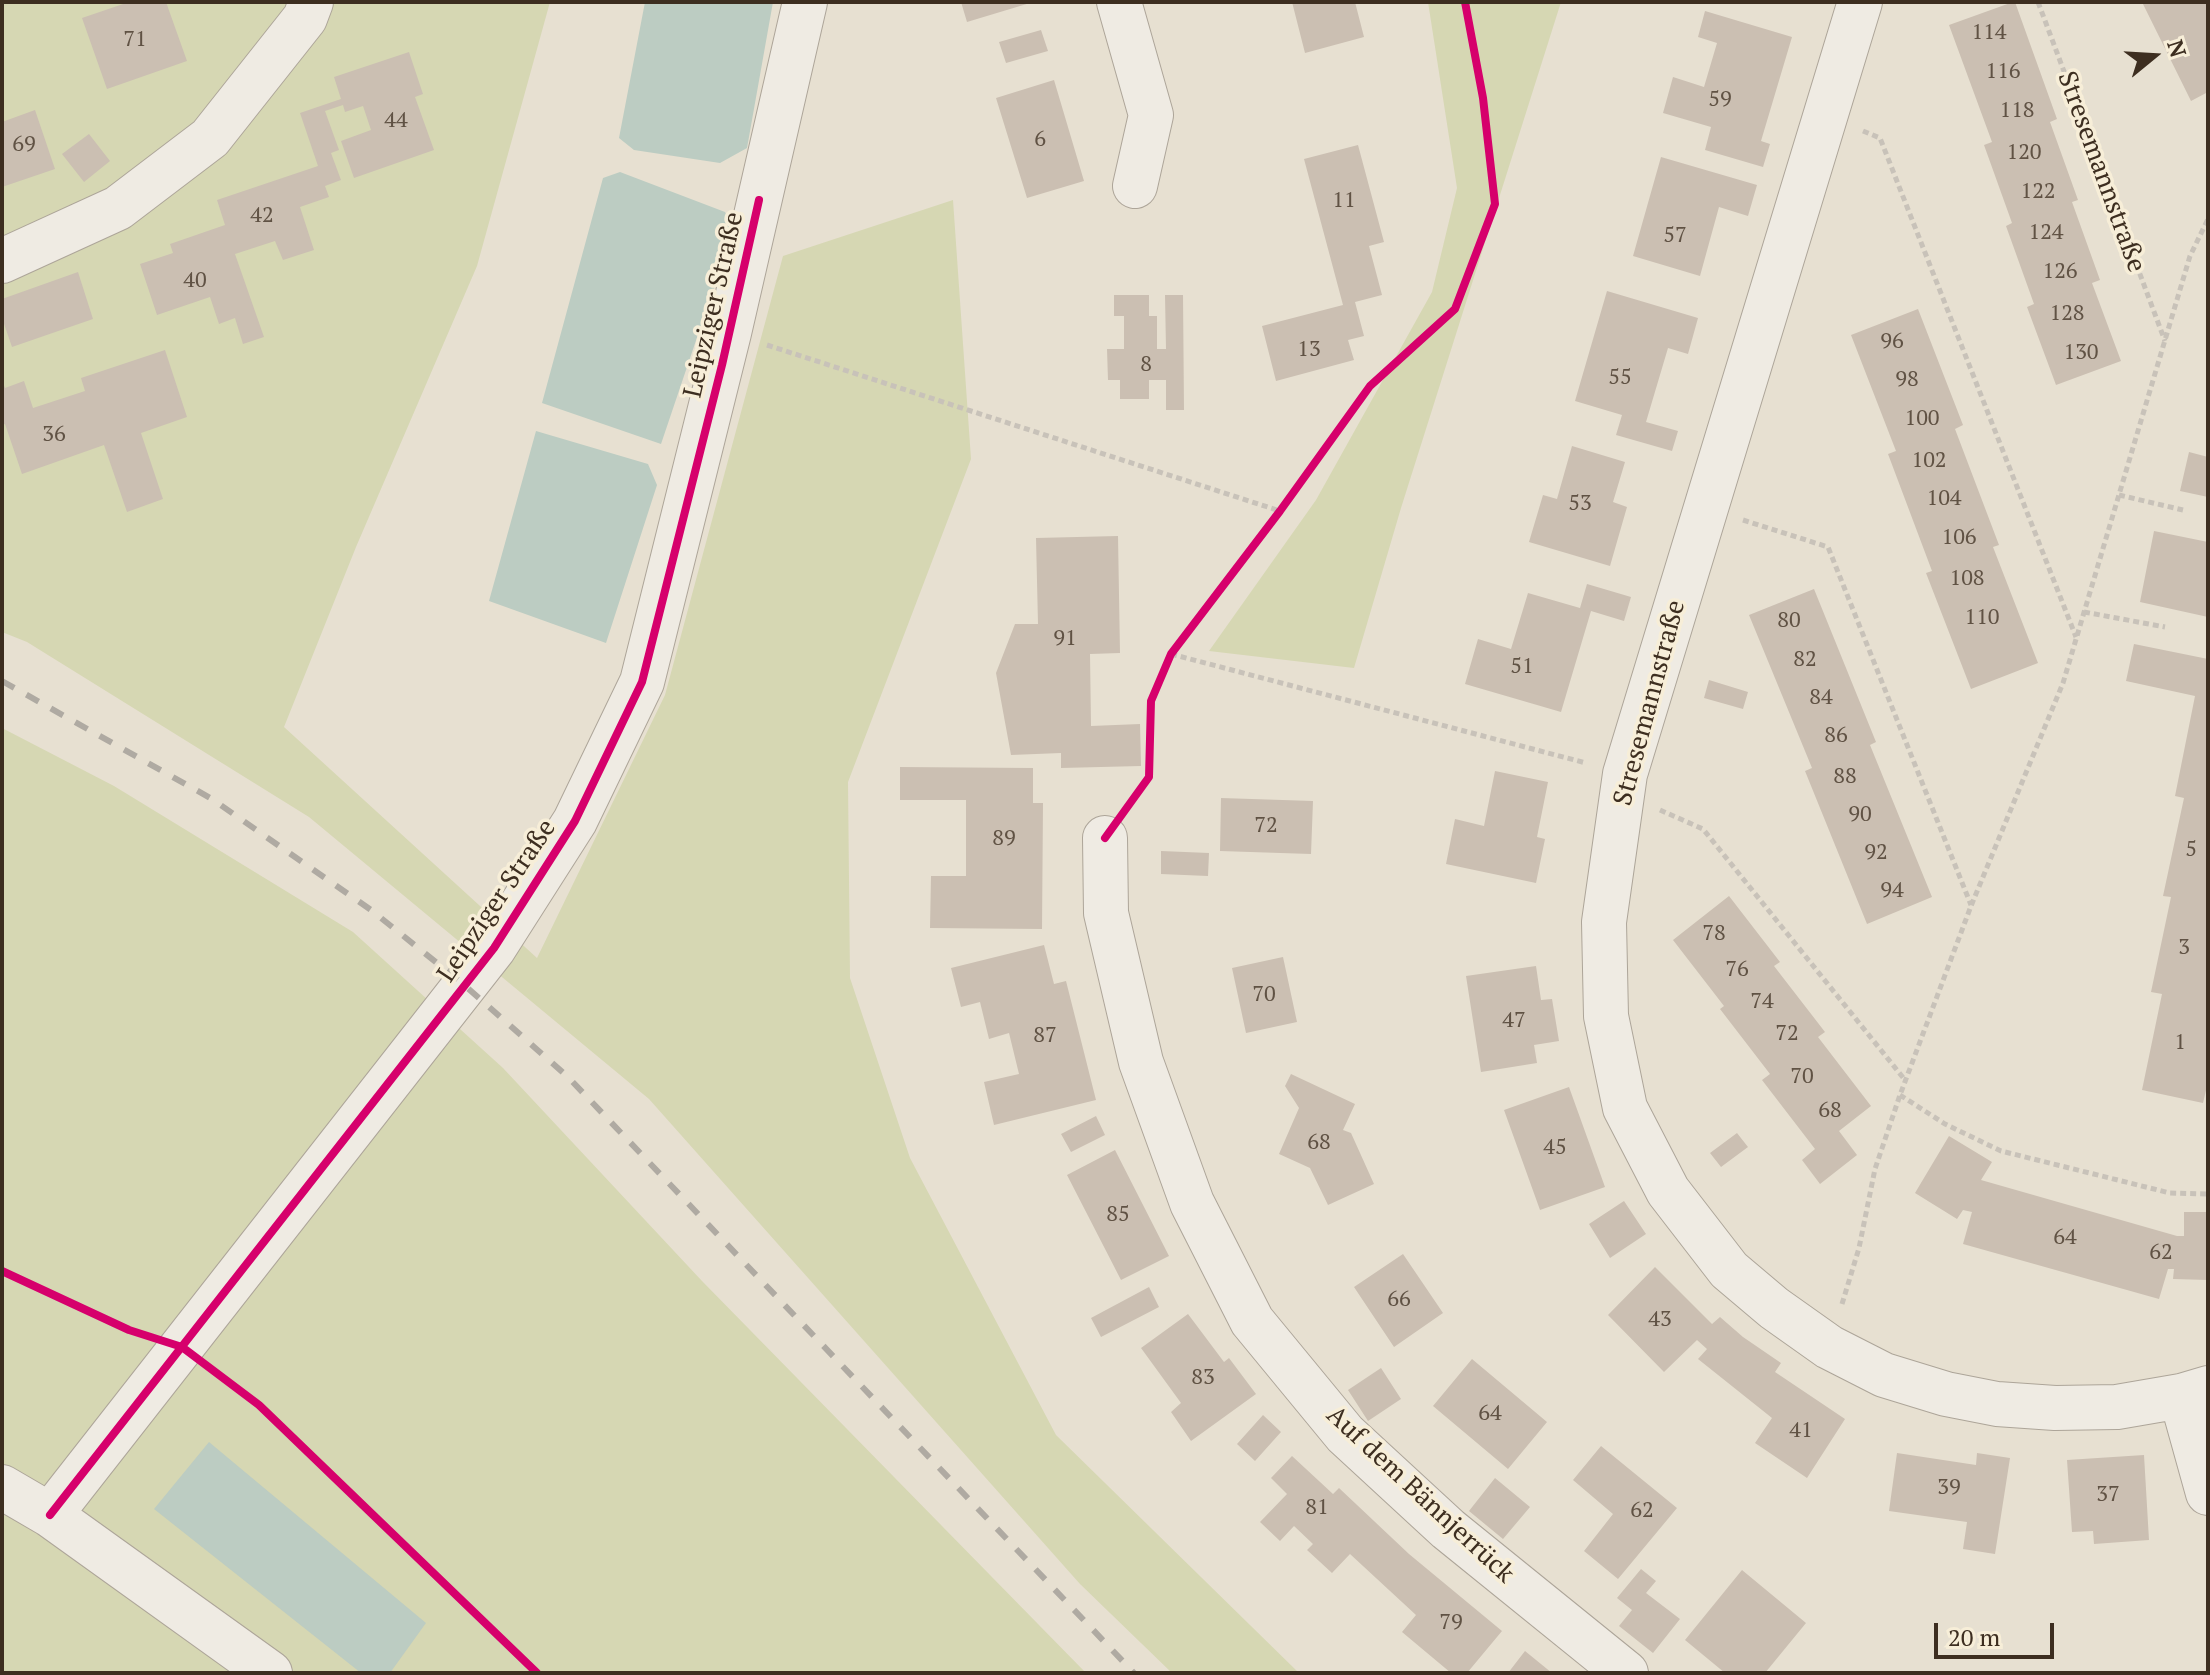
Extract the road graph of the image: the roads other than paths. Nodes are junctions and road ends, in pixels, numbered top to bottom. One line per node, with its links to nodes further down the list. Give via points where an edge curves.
1 (311, 2): 6 (street, via 305,18 210,138 118,208)
2 (805, 2): 11 (street, Leipziger Straße, via 642,682 575,821 485,960)
3 (1119, 2): 5 (street, via 1151,115)
4 (1860, 2): 8 (street, Stresemannstraße, via 1625,774 1604,922 1606,1016 1625,1108 1668,1191 1729,1270 1829,1347 1884,1375 1997,1404 2055,1408 2117,1407)
5 (1135, 186)
6 (2, 261)
7 (1105, 838): 13 (street, Auf dem Bännjerrück, via 1106,913 1141,1062 1192,1203 1252,1321 1345,1434 1448,1529)
8 (2194, 1392): 10 (street, Stresemannstraße)
9 (2, 1487): 11 (street)
10 (2208, 1493)
11 (50, 1515): 12 (street)
12 (270, 1673)
13 (1626, 1673)

